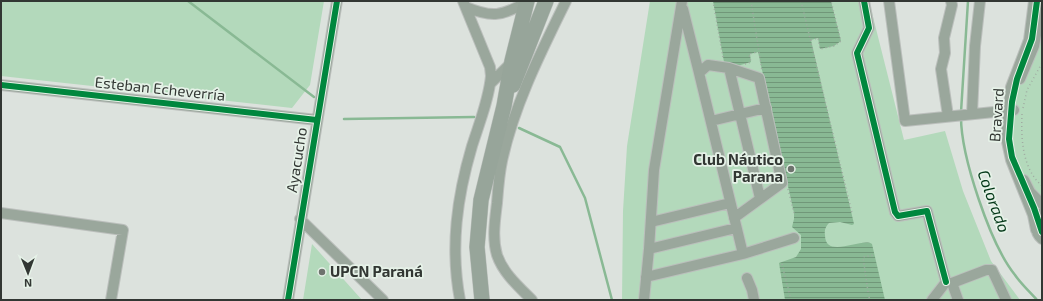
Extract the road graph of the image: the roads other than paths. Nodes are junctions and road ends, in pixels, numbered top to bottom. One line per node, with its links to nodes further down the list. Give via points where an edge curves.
1 (337, 1): 24 (street, Ayacucho)
2 (527, 1): 12 (street, via 497,15 478,12); 13 (highway)
3 (546, 1): 18 (highway, via 523,64)
4 (566, 1): 47 (street, via 531,74 510,134 502,162 495,219 494,243 499,261 512,280)
5 (864, 1): 41 (street, via 869,28 857,53 895,212 898,216 903,216 927,211)
6 (889, 1): 23 (street, via 905,121)
7 (951, 1): 23 (street, via 941,69)
8 (980, 1): 22 (street)
9 (1034, 1): 20 (street, Bravard, via 1028,40 1013,78)
10 (1042, 1): 20 (street, Bravard, via 1034,46 1019,81)
11 (682, 2): 15 (street); 32 (street, via 654,170)
12 (464, 4): 16 (street, via 490,67)
13 (512, 60): 16 (street); 18 (highway)
14 (726, 65): 15 (street, via 708,65); 19 (street, via 759,78); 21 (street)
15 (699, 73): 25 (street)
16 (491, 83): 45 (street, via 466,169 457,213 455,249)
17 (1, 85): 24 (street, Esteban Echeverría)
18 (504, 106): 46 (highway, via 481,200 477,232)
19 (766, 108): 21 (street); 26 (street, via 782,183)
20 (1011, 110): 22 (street); 28 (street, Bravard, via 1014,155 1030,192); 34 (street, Bravard, via 1008,148 1033,215)
21 (740, 114): 25 (street); 26 (street)
22 (972, 114): 23 (street)
23 (948, 116)
24 (317, 120): 31 (street, Ayacucho)
25 (711, 121): 27 (street)
26 (760, 198): 33 (street)
27 (730, 203): 32 (street); 33 (street)
28 (1042, 204)
29 (1, 213): 42 (street, via 123,230)
30 (1042, 213): 34 (street, via 1036,223)
31 (300, 219): 43 (street, Ayacucho); 44 (street)
32 (651, 222): 37 (street)
33 (735, 223): 37 (street); 38 (street)
34 (1036, 230): 36 (street)
35 (794, 238): 38 (street)
36 (1042, 239)
37 (649, 249): 39 (street)
38 (743, 254): 39 (street)
39 (646, 277): 48 (street)
40 (747, 278): 49 (street)
41 (949, 283): 50 (street); 51 (street); 52 (street, via 992,270)
42 (111, 300)
43 (288, 300)
44 (382, 300)
45 (460, 300)
46 (482, 300)
47 (532, 300)
48 (644, 300)
49 (754, 300)
50 (932, 300)
51 (958, 300)
52 (1006, 300)

